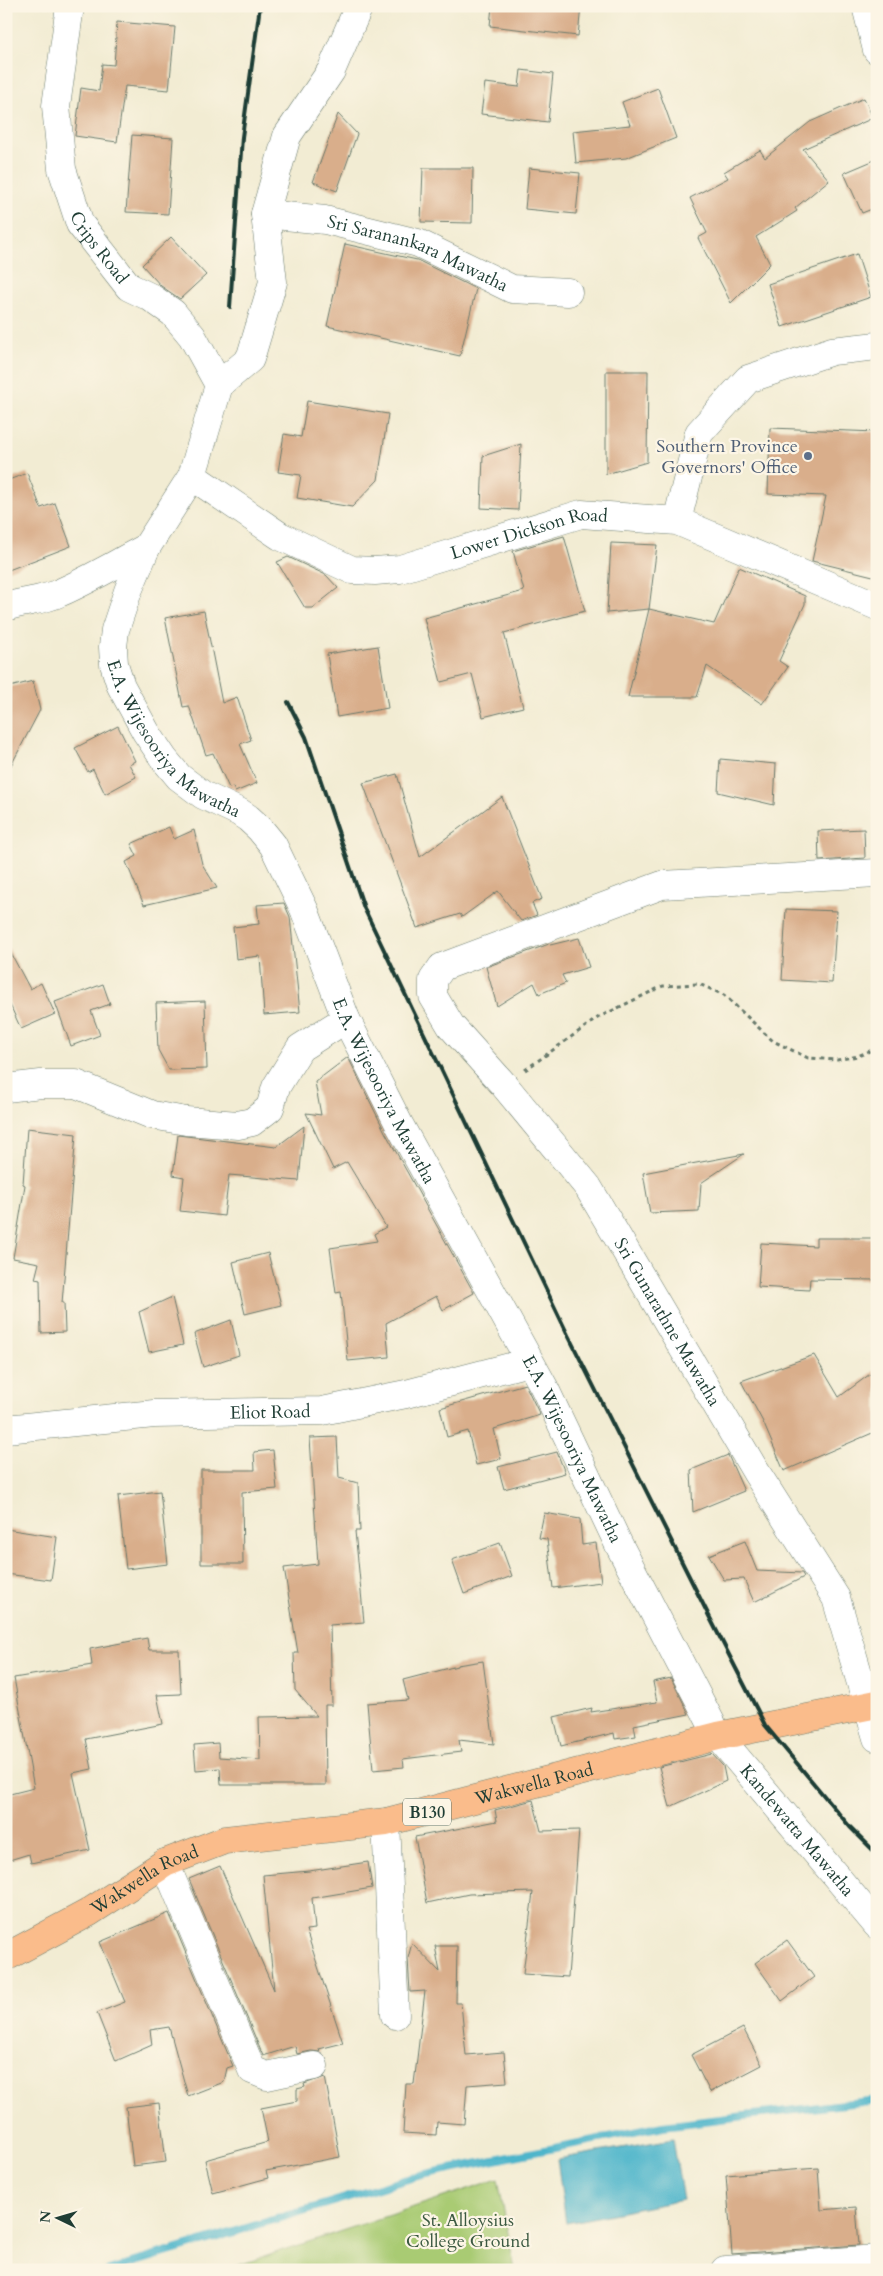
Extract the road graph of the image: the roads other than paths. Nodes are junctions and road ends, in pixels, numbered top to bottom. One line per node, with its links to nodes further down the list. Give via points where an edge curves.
1 (70, 6): 8 (street, Crips Road, via 56,106 62,169 80,224 129,288 150,297 173,313 192,336)
2 (359, 6): 5 (street, via 331,71 287,136)
3 (866, 6): 4 (street)
4 (877, 50)
5 (265, 214): 6 (street, Sri Saranankara Mawatha, via 325,220 418,243 512,290); 8 (street, via 273,282 250,360)
6 (568, 292)
7 (877, 346): 10 (street, via 832,351 748,379 699,433)
8 (219, 384): 9 (street)
9 (192, 476): 10 (street, Lower Dickson Road, via 280,536 352,570 400,569 581,514); 11 (street, E.A. Wijesooriya Mawatha)
10 (676, 521): 13 (street, Lower Dickson Road)
11 (146, 548): 12 (street, via 60,593 38,601); 15 (street, E.A. Wijesooriya Mawatha, via 115,630 114,664 121,686 150,738 179,777 203,795 248,818 273,845 304,909)
12 (6, 606)
13 (877, 606)
14 (877, 873): 19 (street, Sri Gunarathne Mawatha, via 662,885 442,967 433,980 433,996 451,1026 588,1187 766,1487 836,1598)
15 (346, 1019): 16 (street, via 300,1048 276,1087 270,1108 252,1122 238,1125 152,1115 76,1084); 17 (street, E.A. Wijesooriya Mawatha, via 399,1124)
16 (6, 1088)
17 (529, 1362): 18 (street, Eliot Road, via 406,1394 322,1411 154,1414); 20 (street, E.A. Wijesooriya Mawatha, via 544,1387 618,1545)
18 (6, 1429)
19 (872, 1705): 20 (main road, Wakwella Road / B130); 21 (street, Sri Gunarathne Mawatha)
20 (718, 1736): 22 (main road, Wakwella Road / B130); 24 (street, Kandewatta Mawatha)
21 (877, 1738)
22 (386, 1822): 23 (main road, Wakwella Road / B130, via 224,1840); 26 (street)
23 (164, 1863): 25 (main road, Wakwella Road / B130, via 88,1913); 27 (street, via 252,2070 267,2076)
24 (877, 1925)
25 (6, 1956)
26 (395, 2015)
27 (314, 2066)
28 (877, 2259): 29 (street)
29 (725, 2270)

